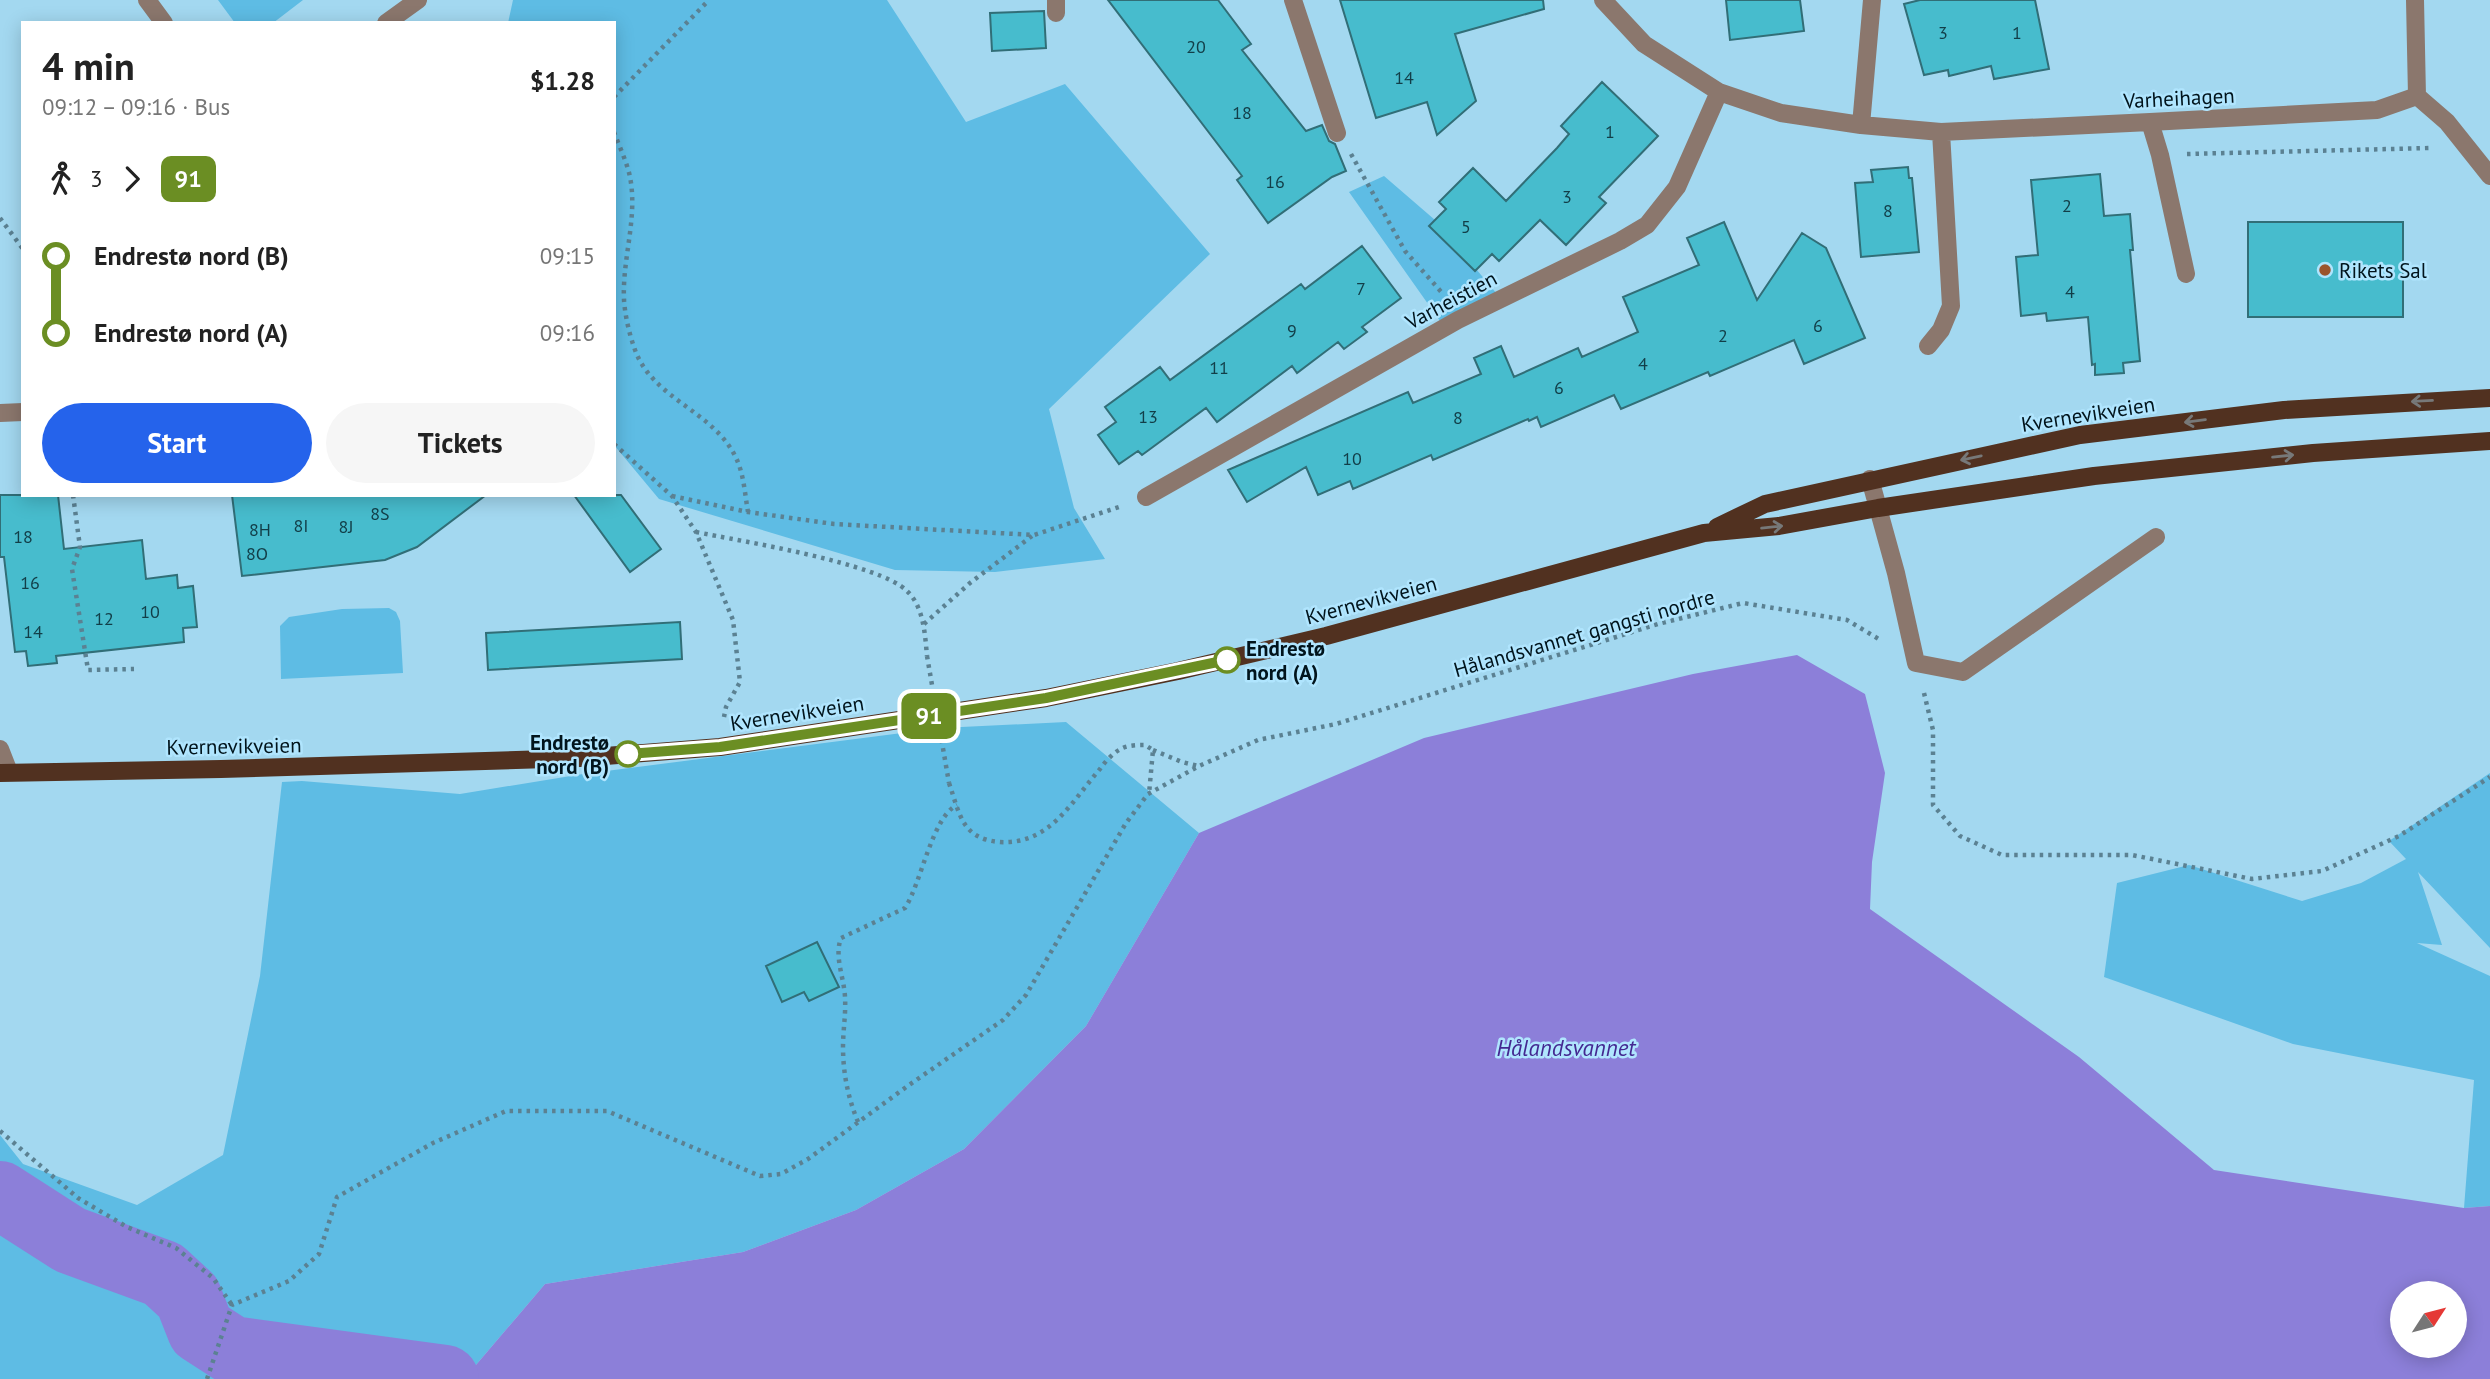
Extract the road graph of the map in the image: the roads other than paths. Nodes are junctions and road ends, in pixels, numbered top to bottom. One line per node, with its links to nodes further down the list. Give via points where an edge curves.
1 (147, 0): 7 (street)
2 (418, 0): 8 (street)
3 (1293, 0): 14 (street)
4 (1603, 0): 9 (street, Varheihagen, via 1644,44)
5 (1872, 0): 12 (street)
6 (2415, 0): 10 (street)
7 (163, 21)
8 (390, 21)
9 (1719, 92): 12 (street, Varheihagen, via 1781,113); 23 (street, Varheistien, via 1677,187 1647,225 1458,320)
10 (2417, 96): 11 (street, Varheihagen, via 2377,110); 15 (street, via 2447,122)
11 (2150, 122): 13 (street, Varheihagen); 16 (street)
12 (1861, 125): 13 (street, Varheihagen)
13 (1941, 132): 17 (street, via 1951,306)
14 (1337, 133)
15 (2490, 176)
16 (2186, 274)
17 (1928, 346)
18 (2490, 398): 22 (main road, Kvernevikveien, one-way to 22, via 2284,410 2080,435)
19 (21, 412): 20 (street)
20 (0, 413)
21 (2490, 442): 24 (main road, Kvernevikveien, one-way to 21, via 2121,473 2313,453)
22 (1870, 479): 24 (street); 25 (main road, Kvernevikveien, via 1765,504)
23 (1146, 497)
24 (1878, 508): 25 (main road, Kvernevikveien, one-way to 24, via 1779,527); 26 (street, via 1916,663 1963,672)
25 (1704, 533): 28 (main road, Kvernevikveien, via 1326,636 1178,671 1046,698 720,747 580,758)
26 (2156, 537)
27 (0, 749): 28 (street)
28 (4, 772)

